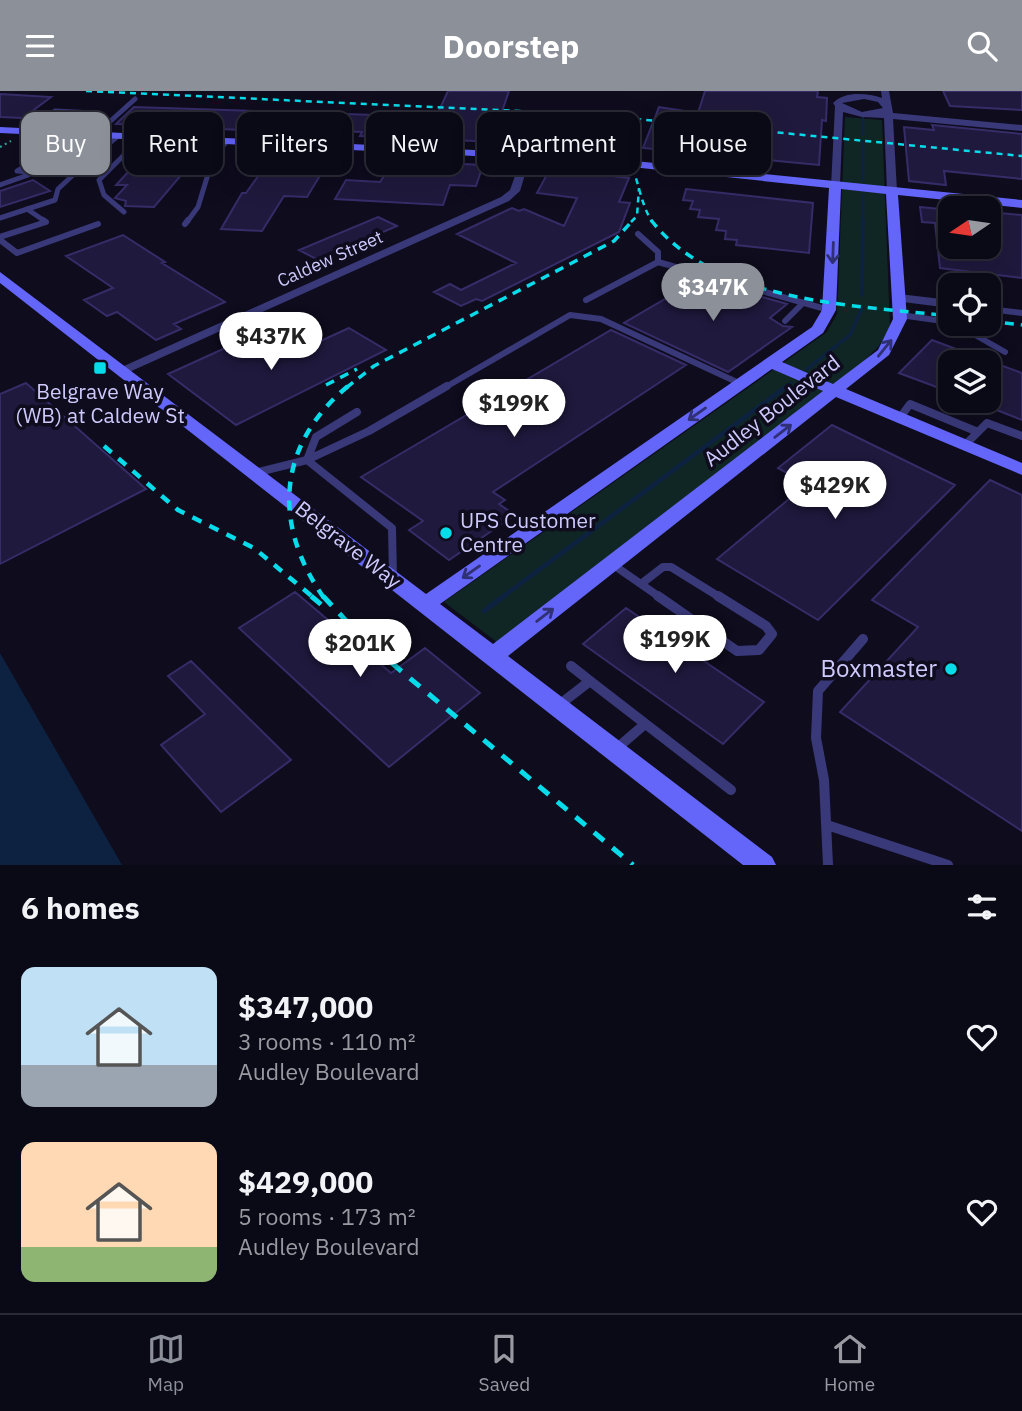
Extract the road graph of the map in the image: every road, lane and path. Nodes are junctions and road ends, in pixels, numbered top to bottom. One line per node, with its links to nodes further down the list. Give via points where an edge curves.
1 (871, 91): 3 (street)
2 (885, 91): 6 (street, Audley Boulevard)
3 (853, 96): 5 (street, via 841,99); 6 (street, via 875,99)
4 (135, 99): 9 (lane)
5 (839, 106): 6 (street, via 873,114); 28 (street)
6 (887, 109): 10 (street); 29 (street, Audley Boulevard)
7 (54, 112): 8 (lane)
8 (74, 112)
9 (110, 121)
10 (1022, 128)
11 (0, 130): 12 (street)
12 (21, 131)
13 (110, 136): 14 (street)
14 (118, 136): 15 (street); 19 (lane)
15 (124, 136)
16 (14, 139): 20 (path)
17 (223, 141): 18 (street)
18 (227, 141): 21 (street); 35 (lane, via 205,168 209,170 198,207)
19 (110, 143)
20 (0, 147)
21 (477, 153)
22 (124, 155): 32 (lane, via 98,186 107,202)
23 (640, 166): 28 (street)
24 (27, 175): 27 (lane)
25 (73, 175): 31 (lane, via 58,189 55,200)
26 (520, 175): 53 (street, Caldew Street, via 515,191 505,199)
27 (0, 185)
28 (835, 185): 29 (street); 44 (street, one-way to 44)
29 (892, 191): 30 (street); 40 (street, Audley Boulevard)
30 (1022, 204)
31 (27, 209): 33 (lane); 37 (lane, via 46,222)
32 (124, 212)
33 (0, 218)
34 (99, 224): 37 (lane, via 17,253)
35 (185, 224)
36 (638, 234): 38 (lane, via 658,252)
37 (0, 239)
38 (658, 262): 41 (lane); 42 (lane)
39 (0, 276): 53 (street, Belgrave Way)
40 (898, 298): 43 (street); 47 (street, Audley Boulevard)
41 (586, 300)
42 (803, 303): 44 (lane); 49 (lane)
43 (938, 303)
44 (829, 310): 52 (street, Audley Boulevard, via 818,330)
45 (1001, 310): 46 (lane)
46 (1022, 313)
47 (900, 314): 48 (lane); 55 (street, Audley Boulevard, one-way to 47, via 884,352)
48 (938, 320)
49 (785, 321)
50 (977, 336): 51 (lane)
51 (1005, 352)
52 (770, 363): 54 (street, Audley Boulevard); 55 (street)
53 (122, 370): 63 (street, Belgrave Way)
54 (741, 384): 61 (lane, via 601,319 570,315 369,431); 67 (street, Audley Boulevard, one-way to 67)
55 (834, 392): 57 (street); 64 (street, Audley Boulevard, one-way to 55)
56 (357, 411): 61 (lane, via 316,437)
57 (899, 419): 58 (lane, via 910,404); 60 (street)
58 (978, 432): 59 (lane, via 987,423); 60 (lane)
59 (1022, 436)
60 (964, 446): 62 (street)
61 (307, 460): 63 (lane); 65 (lane, via 392,528)
62 (1022, 470)
63 (254, 473): 65 (street, Belgrave Way)
64 (612, 564): 66 (lane); 69 (street, Audley Boulevard, one-way to 64)
65 (393, 580): 67 (street, Belgrave Way)
66 (641, 584): 66 (lane, via 737,651 759,650 771,640 766,626 671,567 663,567)
67 (424, 605): 69 (street, Belgrave Way)
68 (863, 639): 76 (lane, via 818,691 816,739)
69 (491, 657): 72 (street, Belgrave Way)
70 (571, 666): 71 (lane)
71 (590, 681): 72 (lane); 73 (lane)
72 (556, 707): 74 (street, Belgrave Way)
73 (645, 724): 74 (lane); 75 (lane)
74 (614, 751): 77 (street, Belgrave Way)
75 (731, 790)
76 (827, 825): 78 (lane); 79 (lane)
77 (762, 865)
78 (828, 865)
79 (948, 865)

